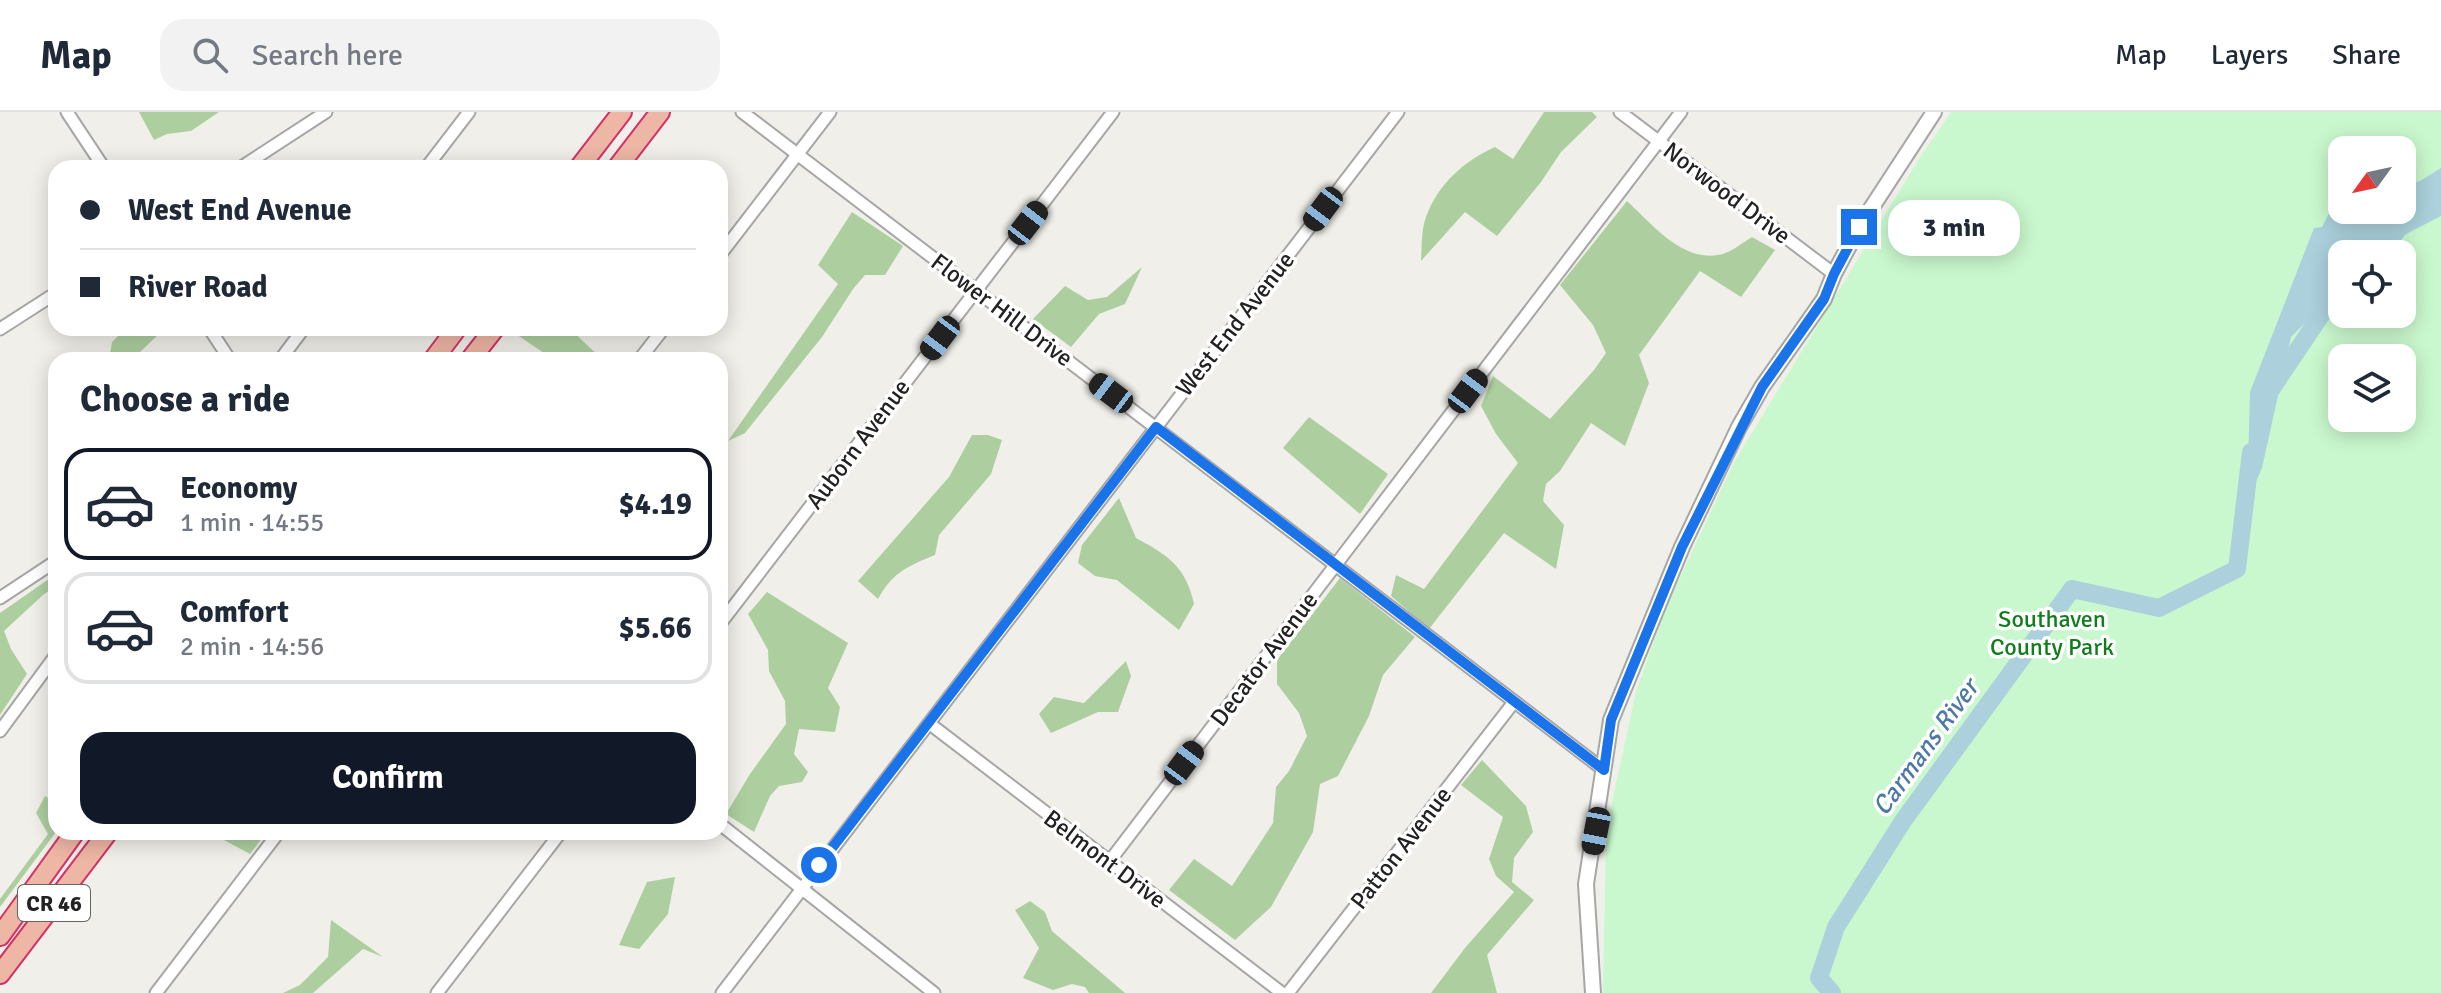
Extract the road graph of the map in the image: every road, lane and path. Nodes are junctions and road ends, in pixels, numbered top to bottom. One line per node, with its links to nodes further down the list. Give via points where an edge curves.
1 (67, 112): 15 (street)
2 (326, 112): 16 (street)
3 (469, 112): 17 (street)
4 (622, 112): 18 (highway)
5 (660, 112): 19 (highway)
6 (742, 112): 14 (street, Flower Hill Drive)
7 (830, 112): 14 (street)
8 (1113, 112): 22 (street, Auborn Avenue)
9 (1398, 112): 29 (street, West End Avenue)
10 (1620, 112): 13 (street, Norwood Drive)
11 (1681, 112): 13 (street, Decator Avenue)
12 (1934, 112): 21 (street)
13 (1658, 142): 21 (street, Norwood Drive); 30 (street, Decator Avenue)
14 (798, 154): 20 (street); 22 (street, Flower Hill Drive)
15 (99, 160)
16 (252, 160)
17 (432, 160)
18 (585, 160)
19 (623, 160)
20 (728, 245)
21 (1834, 274): 38 (street, via 1824,299 1762,387 1682,547 1611,720)
22 (976, 290): 29 (street, Flower Hill Drive); 33 (street, Auborn Avenue)
23 (48, 298): 24 (street)
24 (0, 329)
25 (489, 336): 27 (highway)
26 (658, 336): 28 (street)
27 (476, 352)
28 (645, 352)
29 (1156, 427): 30 (street, Flower Hill Drive); 36 (street, West End Avenue)
30 (1335, 565): 35 (street, Flower Hill Drive); 44 (street, Decator Avenue)
31 (48, 566): 32 (street)
32 (0, 598)
33 (728, 614)
34 (48, 666): 37 (street)
35 (1514, 702): 38 (street, Flower Hill Drive); 53 (street, Patton Avenue)
36 (930, 724): 44 (street, Belmont Drive); 45 (street, West End Avenue)
37 (0, 731)
38 (1604, 770): 54 (street, via 1586,884)
39 (728, 830): 45 (street)
40 (69, 840): 46 (highway, CR 46)
41 (102, 840): 47 (highway, CR 46)
42 (273, 840): 48 (street)
43 (555, 840): 49 (street)
44 (1109, 862): 52 (street, Belmont Drive)
45 (801, 888): 50 (street, West End Avenue); 51 (street)
46 (0, 936)
47 (0, 974)
48 (156, 993)
49 (437, 993)
50 (722, 993)
51 (934, 993)
52 (1282, 993)
53 (1288, 993)
54 (1593, 993)

